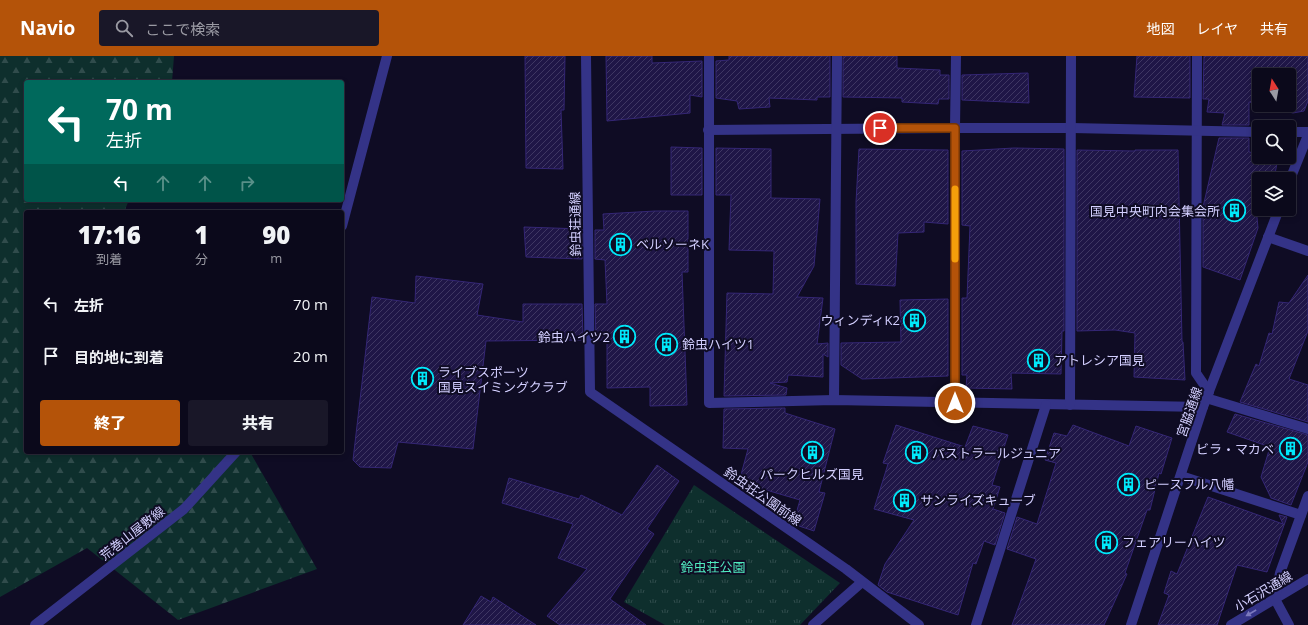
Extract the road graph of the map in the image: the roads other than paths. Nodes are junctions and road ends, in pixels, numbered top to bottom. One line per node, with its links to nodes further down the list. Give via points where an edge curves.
1 (387, 56): 19 (street)
2 (586, 56): 22 (street, 鈴虫荘通線)
3 (709, 56): 11 (street)
4 (836, 56): 8 (street)
5 (956, 56): 9 (street)
6 (1071, 56): 10 (street)
7 (1197, 56): 12 (street)
8 (836, 128): 9 (street); 11 (street); 24 (street)
9 (955, 128): 10 (street); 25 (street)
10 (1072, 128): 12 (street); 27 (street)
11 (708, 130): 24 (street, via 709,403)
12 (1195, 131): 13 (street); 23 (street, via 1196,373)
13 (1252, 132)
14 (1296, 133): 15 (street)
15 (1308, 134): 16 (street)
16 (1305, 150): 17 (street)
17 (1294, 172)
18 (1276, 216): 20 (street, 宮脇通線)
19 (344, 218)
20 (1268, 237): 21 (street); 23 (street, 宮脇通線)
21 (1308, 251)
22 (590, 392): 34 (street, 鈴虫荘公園前線)
23 (1206, 399): 27 (street); 28 (street); 30 (street, 宮脇通線)
24 (834, 400): 25 (street)
25 (955, 403): 26 (street)
26 (1046, 405): 27 (street); 39 (street)
27 (1070, 405)
28 (1308, 429)
29 (234, 454): 36 (street, 荒巻山屋敷線, via 184,509)
30 (1181, 476): 32 (street); 40 (street, 宮脇通線)
31 (1308, 496): 32 (street)
32 (1301, 515): 35 (street, via 1280,573)
33 (1308, 579): 35 (street, 小石沢通線)
34 (862, 582): 37 (street); 38 (street, 鈴虫荘公園前線)
35 (1275, 600): 41 (street, 小石沢通線, one-way to 41); 42 (street)
36 (35, 625)
37 (813, 625)
38 (919, 625)
39 (976, 625)
40 (1130, 625)
41 (1231, 625)
42 (1289, 625)

